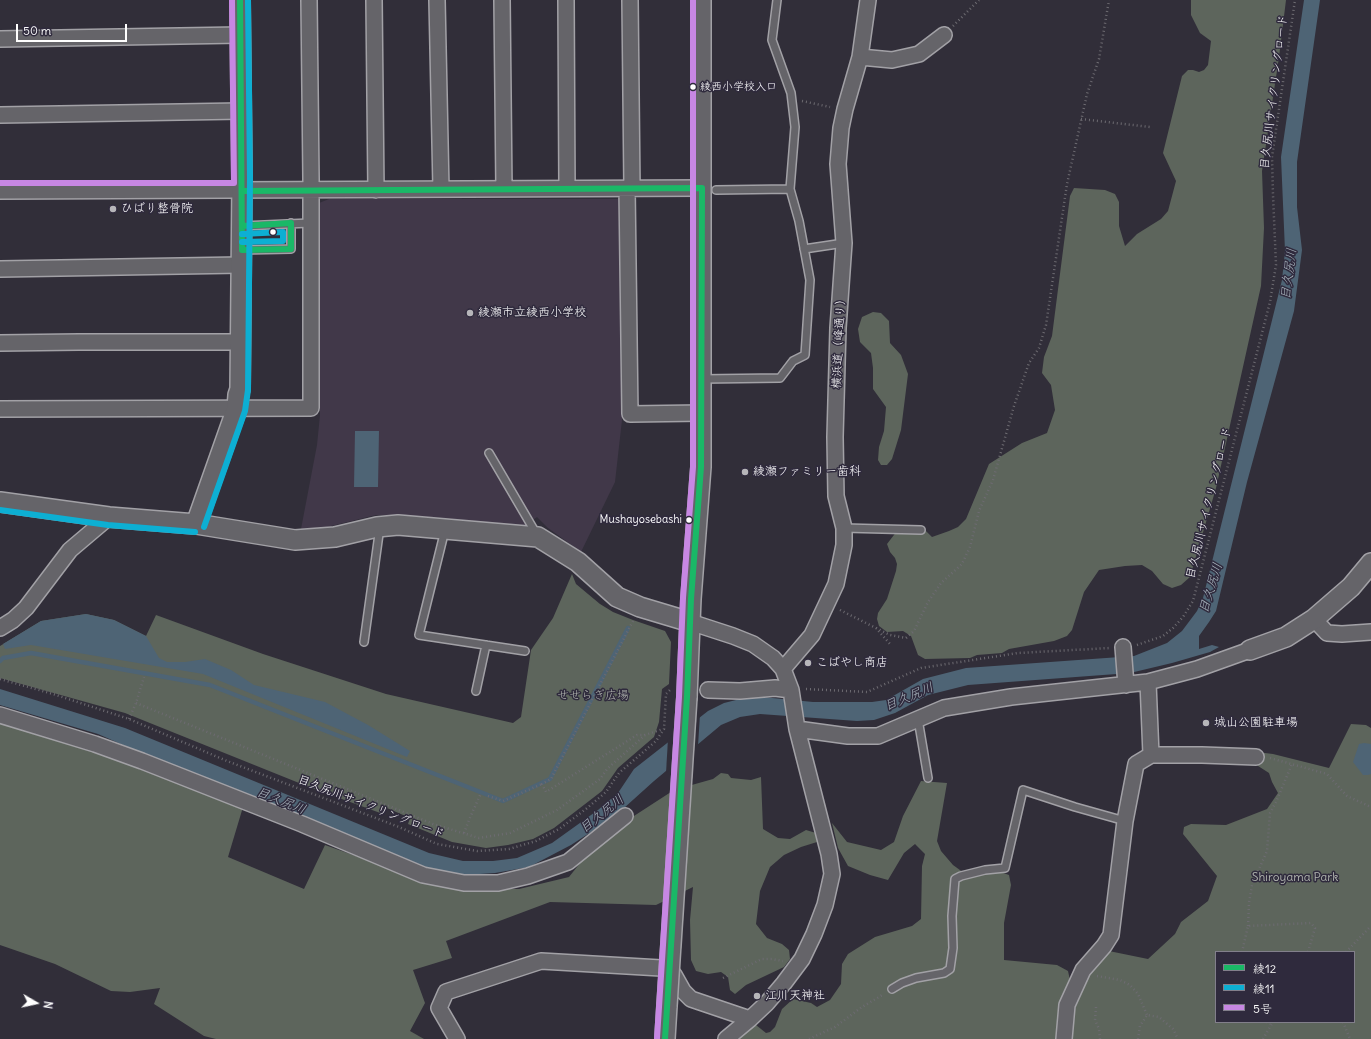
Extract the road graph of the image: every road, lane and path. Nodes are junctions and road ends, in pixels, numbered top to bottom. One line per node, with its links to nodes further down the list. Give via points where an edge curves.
1 (240, 0): 14 (street)
2 (309, 0): 32 (street)
3 (374, 0): 33 (street)
4 (437, 0): 26 (street)
5 (502, 0): 27 (street)
6 (566, 0): 24 (street)
7 (630, 0): 25 (street)
8 (701, 0): 28 (street)
9 (777, 0): 18 (lane, via 772,40)
10 (868, 0): 17 (street, 横浜道（峰通り）)
11 (979, 0): 15 (path)
12 (1109, 0): 22 (path, via 1099,59)
13 (1295, 0): 67 (path, 目久尻川サイクリングロード, via 1272,156 1276,265 1270,302 1193,601 1183,617 1163,636)
14 (240, 35): 16 (street); 20 (street)
15 (944, 35): 17 (street, via 919,54 892,60)
16 (0, 39)
17 (860, 57): 19 (street, 横浜道（峰通り）)
18 (793, 99): 19 (path); 29 (lane, via 795,127)
19 (845, 109): 37 (street, 横浜道（峰通り）, via 838,164)
20 (241, 111): 21 (street); 31 (street)
21 (0, 115)
22 (1081, 119): 23 (path); 62 (path, via 1066,192 1046,326 1029,363 1014,406 993,480 979,511 970,547 962,564 941,583 928,602 914,631 906,638 890,635)
23 (1150, 127)
24 (566, 188): 25 (street); 27 (street)
25 (629, 188): 28 (street); 46 (street, via 630,414)
26 (441, 189): 27 (street); 33 (street)
27 (504, 189)
28 (709, 189): 29 (lane); 43 (street)
29 (790, 189): 38 (lane)
30 (0, 190): 31 (street)
31 (242, 190): 32 (street); 36 (street)
32 (311, 190): 33 (street); 35 (street)
33 (376, 190)
34 (291, 223): 35 (lane); 36 (lane); 39 (lane, via 291,249)
35 (310, 223): 44 (street, via 311,408)
36 (242, 226): 39 (street)
37 (844, 243): 38 (lane); 53 (street, 横浜道（峰通り）, via 838,328 835,437 836,496)
38 (804, 249): 43 (lane, via 810,280 805,355 793,361 780,378)
39 (242, 258): 40 (street); 41 (street)
40 (0, 269)
41 (241, 342): 42 (street); 44 (street)
42 (0, 343)
43 (702, 379): 46 (street)
44 (237, 408): 45 (street); 50 (street)
45 (0, 409)
46 (702, 413): 59 (street, via 701,467)
47 (489, 453): 55 (lane)
48 (0, 502): 49 (street)
49 (109, 517): 50 (street); 60 (street, via 70,550 26,608)
50 (196, 524): 51 (street, via 295,540 335,537)
51 (377, 527): 52 (street, via 398,525); 64 (lane, via 379,534)
52 (444, 528): 55 (street); 66 (lane, via 419,636)
53 (844, 528): 54 (lane); 57 (street, 横浜道（峰通り）, via 844,545 836,584)
54 (921, 530)
55 (538, 537): 59 (street, via 578,562 617,597 640,607)
56 (1371, 563): 58 (street, via 1350,587)
57 (826, 604): 62 (path); 70 (street, 横浜道（峰通り）, via 812,635)
58 (1314, 619): 63 (street, via 1327,633); 68 (street, via 1286,637)
59 (690, 622): 70 (street, via 753,644 773,658); 78 (street)
60 (0, 628)
61 (629, 628): 91 (path, via 551,779)
62 (876, 628): 65 (path)
63 (1371, 632)
64 (364, 642)
65 (890, 644)
66 (486, 645): 69 (lane); 76 (lane)
67 (1123, 650): 73 (street); 77 (path, 目久尻川サイクリングロード, via 1018,653 921,668 867,692)
68 (1250, 650): 74 (street)
69 (525, 651)
70 (783, 669): 77 (street)
71 (144, 677): 79 (path)
72 (0, 679): 81 (path, 目久尻川サイクリングロード)
73 (1126, 682): 74 (street); 82 (street, via 944,708)
74 (1148, 682): 86 (street)
75 (708, 690): 77 (street, via 776,688)
76 (476, 691)
77 (795, 691): 83 (street)
78 (680, 694): 84 (path, via 670,690 666,694); 113 (street, bridge)
79 (136, 703): 81 (path); 97 (path, via 433,824)
80 (0, 715): 95 (street, via 142,761 423,875 464,883 498,883 568,862)
81 (129, 719): 84 (path, 目久尻川サイクリングロード, via 227,761 437,844 477,851 509,849 536,841 559,829 606,792 619,773 656,741)
82 (918, 719): 83 (street, via 878,736 848,736); 90 (lane)
83 (797, 726): 103 (street, via 832,874 822,912)
84 (664, 729): 85 (path)
85 (644, 735): 91 (path, via 636,735 546,792); 97 (path, via 607,769 600,779 557,810 510,833 479,838)
86 (1151, 756): 87 (street); 96 (street, via 1136,764)
87 (1256, 757)
88 (1272, 758): 89 (path)
89 (1292, 764): 94 (path, via 1327,774 1347,796); 98 (path, via 1270,813 1267,851 1252,885)
90 (928, 778)
91 (542, 784): 93 (path, via 503,801)
92 (481, 793): 97 (path)
93 (488, 796)
94 (1371, 807)
95 (625, 816)
96 (1125, 821): 106 (lane, via 1024,790 1005,868 985,870 955,879 950,969 944,973 916,978); 116 (street, via 1111,935 1083,970 1067,1005)
97 (464, 833)
98 (1248, 926): 100 (path); 101 (path, via 1311,923 1315,928)
99 (1371, 926): 102 (path)
100 (1242, 951)
101 (1308, 951)
102 (1347, 951)
103 (797, 966): 105 (path, via 762,959); 109 (street)
104 (1096, 976): 108 (path, via 1120,980 1130,985 1138,994)
105 (723, 978)
106 (892, 989): 115 (path, via 835,1027)
107 (1096, 1007): 117 (path, via 1095,1020)
108 (1147, 1015): 118 (path, via 1140,1026); 119 (path, via 1159,1017 1173,1029)
109 (750, 1019): 112 (street, via 691,999 674,975 661,968 541,961 446,992 439,1008); 114 (street)
110 (1272, 1023): 120 (path)
111 (1343, 1023): 121 (path)
112 (457, 1039)
113 (665, 1039)
114 (726, 1039)
115 (809, 1039)
116 (1064, 1039)
117 (1100, 1039)
118 (1138, 1039)
119 (1178, 1039)
120 (1263, 1039)
121 (1350, 1039)

